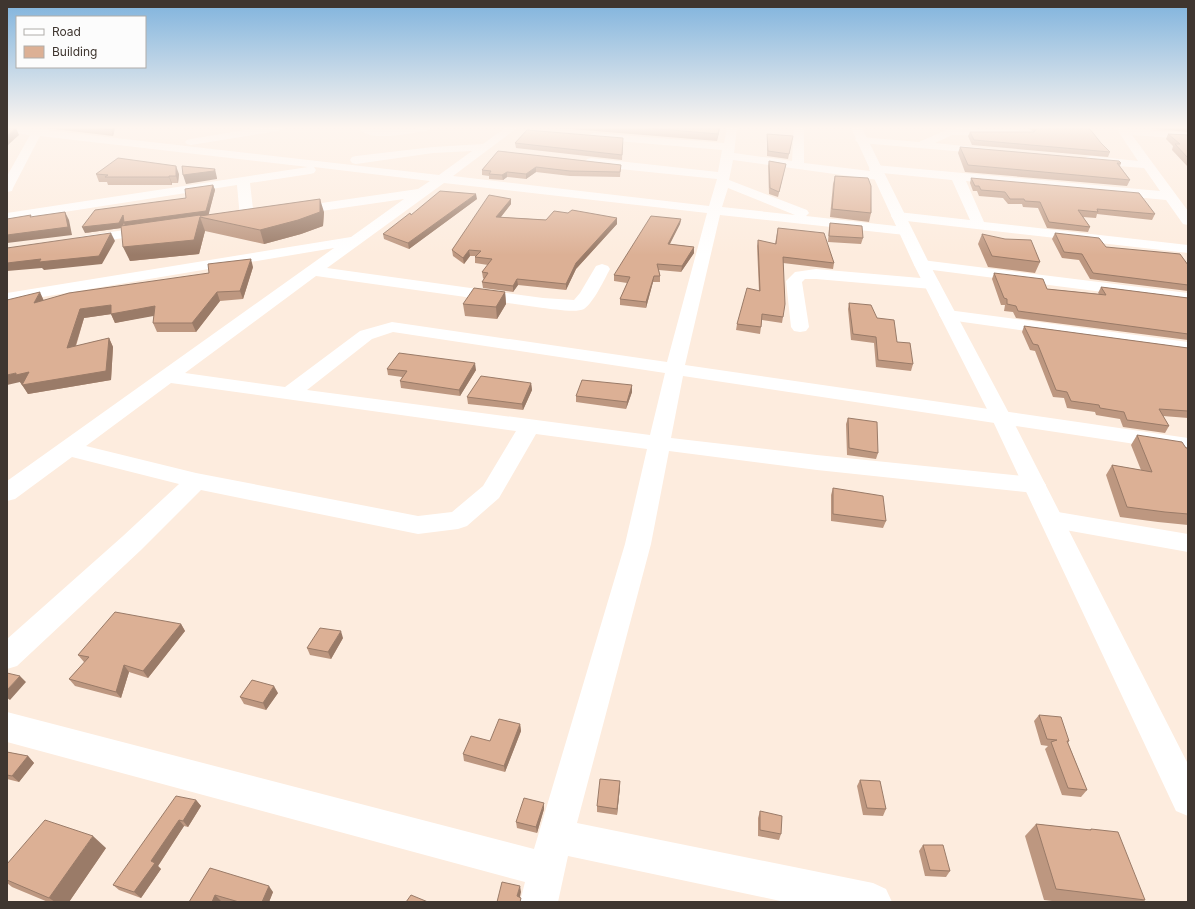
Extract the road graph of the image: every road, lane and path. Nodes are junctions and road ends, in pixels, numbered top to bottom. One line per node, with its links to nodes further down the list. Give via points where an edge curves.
1 (15, 170): 13 (street)
2 (300, 170): 12 (street)
3 (378, 170): 11 (street)
4 (454, 170): 11 (street)
5 (724, 170): 17 (street)
6 (746, 170): 24 (street)
7 (848, 170): 9 (street)
8 (1151, 170): 15 (street)
9 (877, 173): 10 (street); 25 (street)
10 (957, 176): 15 (street); 26 (street)
11 (442, 178): 14 (street); 17 (street)
12 (242, 180): 20 (street); 21 (street)
13 (7, 188)
14 (422, 192): 18 (street); 28 (street)
15 (1172, 199): 16 (street); 23 (street)
16 (1188, 204)
17 (714, 211): 24 (street); 40 (street)
18 (277, 213)
19 (262, 215): 21 (street)
20 (7, 217)
21 (247, 218): 22 (street)
22 (231, 220)
23 (1188, 221)
24 (827, 223): 25 (street)
25 (902, 223): 26 (street); 31 (street)
26 (979, 225): 30 (street)
27 (162, 229): 29 (street)
28 (354, 241): 33 (street); 35 (street)
29 (69, 242)
30 (1188, 249)
31 (922, 264): 34 (street); 36 (street)
32 (602, 269): 33 (street, via 578,305 544,303)
33 (314, 271): 41 (street)
34 (932, 284): 37 (street); 38 (street, via 816,274 801,275 794,281)
35 (7, 298)
36 (1188, 298)
37 (948, 315): 39 (street); 43 (street)
38 (800, 327)
39 (1188, 348)
40 (675, 370): 42 (street, via 392,327 366,335); 43 (street); 45 (street)
41 (169, 377): 42 (street); 47 (street)
42 (289, 394): 44 (street)
43 (1001, 417): 46 (street); 49 (street)
44 (529, 427): 45 (street); 48 (street, via 491,492 458,520 418,525)
45 (660, 444): 49 (street, via 902,473); 56 (street, via 638,544)
46 (1188, 445)
47 (70, 448): 48 (street); 50 (street)
48 (196, 481): 53 (street, via 132,543)
49 (1034, 485): 51 (street)
50 (7, 493)
51 (1052, 520): 52 (street); 55 (street)
52 (1188, 543)
53 (7, 656)
54 (7, 728): 57 (street)
55 (1188, 799)
56 (556, 836): 57 (street); 59 (street)
57 (546, 870): 58 (street)
58 (539, 902)
59 (873, 902)

